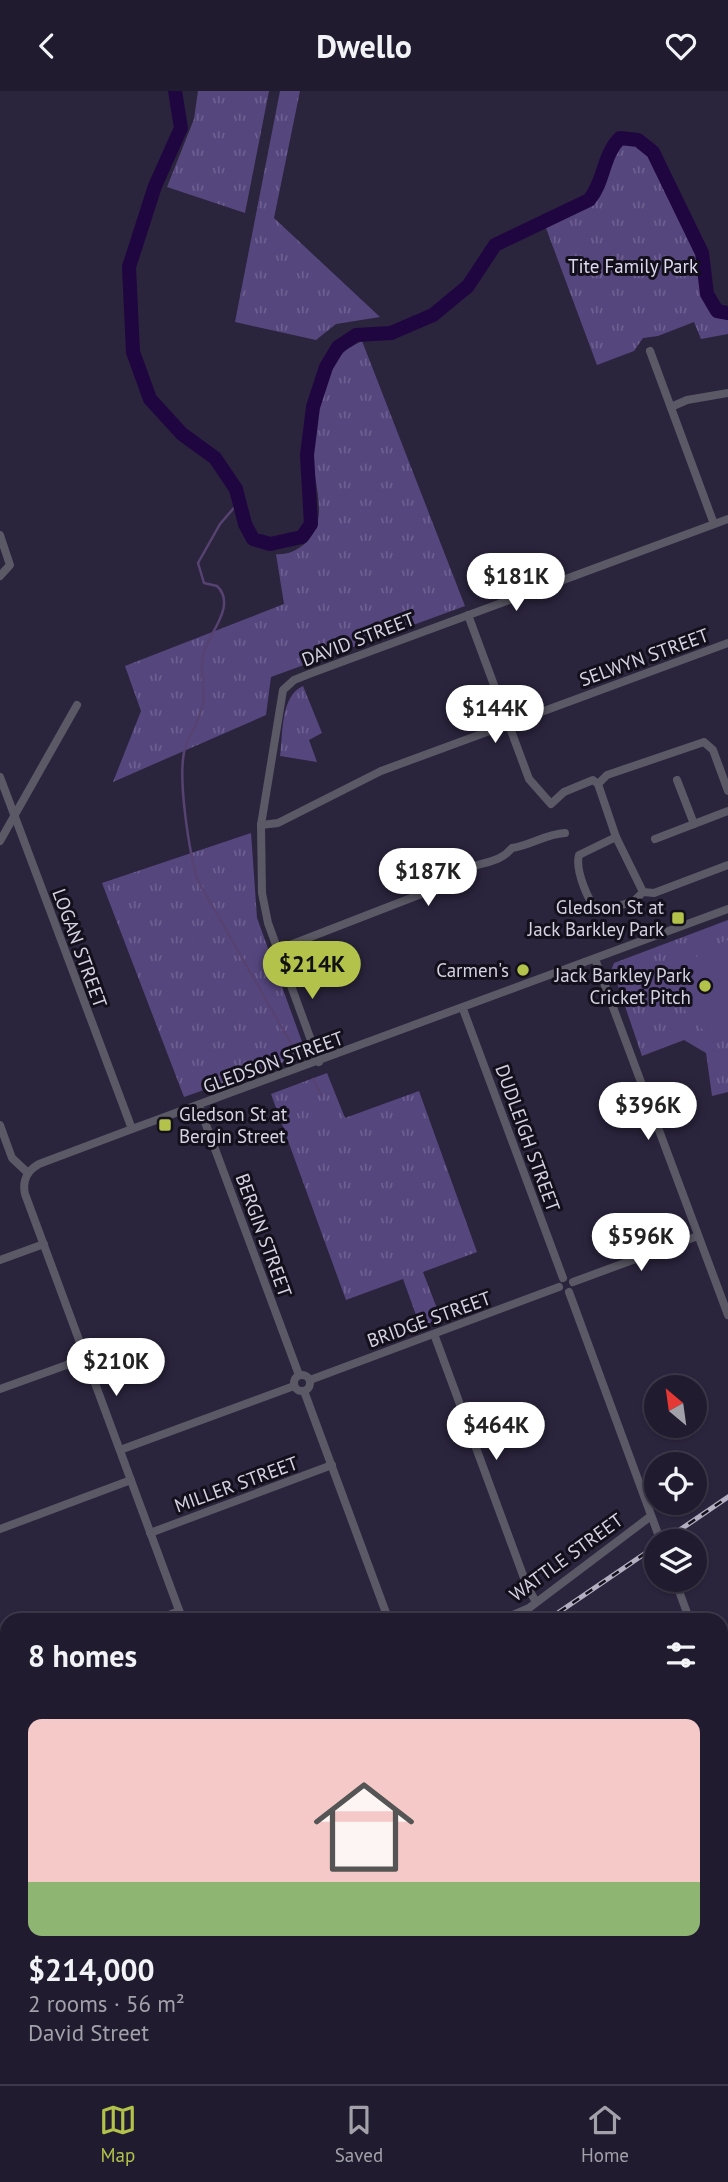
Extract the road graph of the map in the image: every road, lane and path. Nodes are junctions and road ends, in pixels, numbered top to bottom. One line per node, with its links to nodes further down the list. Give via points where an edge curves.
1 (650, 351): 3 (street)
2 (728, 393): 3 (street)
3 (671, 407): 5 (street)
4 (728, 519): 5 (street, DAVID STREET)
5 (714, 524): 8 (street, DAVID STREET)
6 (0, 535): 7 (street, via 9,568)
7 (0, 576)
8 (468, 615): 11 (street); 19 (street, DAVID STREET, via 302,677 284,689)
9 (728, 643): 11 (street, SELWYN STREET)
10 (77, 705): 17 (street)
11 (509, 725): 14 (street, via 528,775 551,804 582,783); 19 (street, SELWYN STREET, via 381,771 278,823)
12 (0, 777): 17 (street, LOGAN STREET)
13 (677, 780): 18 (street)
14 (598, 784): 15 (street, via 607,775 704,742 713,750); 21 (street)
15 (728, 791)
16 (728, 811): 18 (street)
17 (15, 815): 23 (street); 33 (street, LOGAN STREET)
18 (694, 824): 22 (street)
19 (261, 825): 27 (street, DAVID STREET, via 264,910)
20 (565, 833): 27 (street, via 550,834 512,848 502,859 461,871 436,893 420,895)
21 (617, 837): 25 (street); 25 (street, via 577,859 592,904 605,911)
22 (655, 839)
23 (0, 841)
24 (728, 865): 25 (street)
25 (643, 893)
26 (728, 909): 28 (street, GLEDSON STREET)
27 (277, 950): 30 (street, DAVID STREET)
28 (595, 959): 29 (street, GLEDSON STREET); 35 (street)
29 (463, 1009): 30 (street, GLEDSON STREET); 38 (street, DUDLEIGH STREET)
30 (319, 1062): 31 (street, GLEDSON STREET)
31 (199, 1106): 33 (street, GLEDSON STREET); 45 (street, BERGIN STREET)
32 (0, 1125): 34 (street, via 12,1158)
33 (132, 1129): 34 (street, GLEDSON STREET, via 39,1164)
34 (28, 1173): 36 (street, via 24,1187)
35 (698, 1236): 39 (street); 42 (street)
36 (44, 1244): 37 (street); 44 (street)
37 (0, 1260)
38 (563, 1278): 39 (street); 40 (street)
39 (573, 1282): 41 (street)
40 (559, 1287): 41 (street); 43 (street, BRIDGE STREET)
41 (569, 1292): 53 (street)
42 (728, 1315)
43 (434, 1334): 46 (street, BRIDGE STREET); 58 (street)
44 (86, 1358): 48 (street); 50 (street)
45 (299, 1375): 46 (street); 47 (street)
46 (310, 1380): 49 (street)
47 (294, 1386): 49 (street); 50 (street)
48 (0, 1389)
49 (304, 1391): 51 (street)
50 (120, 1450): 52 (street)
51 (332, 1465): 56 (street, MILLER STREET); 61 (street)
52 (131, 1481): 54 (street); 56 (street)
53 (651, 1516): 55 (street); 58 (street, WATTLE STREET)
54 (0, 1529)
55 (656, 1529)
56 (150, 1532): 59 (street)
57 (679, 1592): 63 (street)
58 (536, 1602): 62 (street, WATTLE STREET)
59 (180, 1611): 60 (street)
60 (175, 1613)
61 (386, 1613)
62 (515, 1613)
63 (687, 1613)

